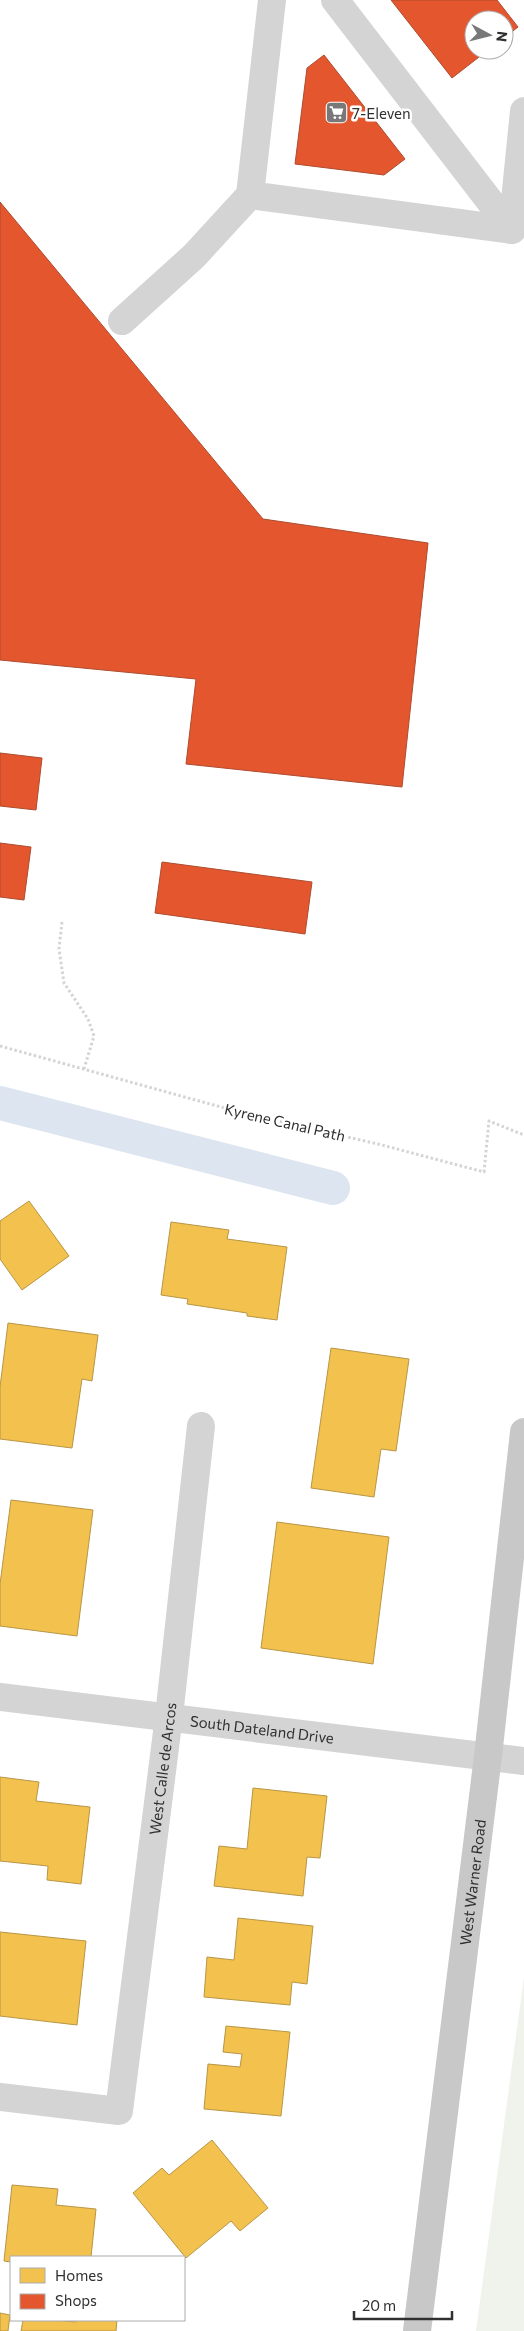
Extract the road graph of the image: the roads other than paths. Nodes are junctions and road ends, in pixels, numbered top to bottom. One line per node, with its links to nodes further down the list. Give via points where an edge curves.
1 (272, 0): 4 (street)
2 (335, 0): 5 (street)
3 (524, 111): 5 (street)
4 (250, 195): 5 (street); 6 (street, via 194,256)
5 (512, 230)
6 (122, 321)
7 (201, 1426): 10 (street, West Calle de Arcos)
8 (524, 1432): 11 (main road, West Warner Road)
9 (0, 1697): 10 (street, South Dateland Drive)
10 (169, 1716): 11 (street, South Dateland Drive); 13 (street, West Calle de Arcos, via 119,2111)
11 (488, 1756): 12 (street, South Dateland Drive); 14 (main road, West Warner Road)
12 (524, 1761)
13 (0, 2097)
14 (417, 2331)

